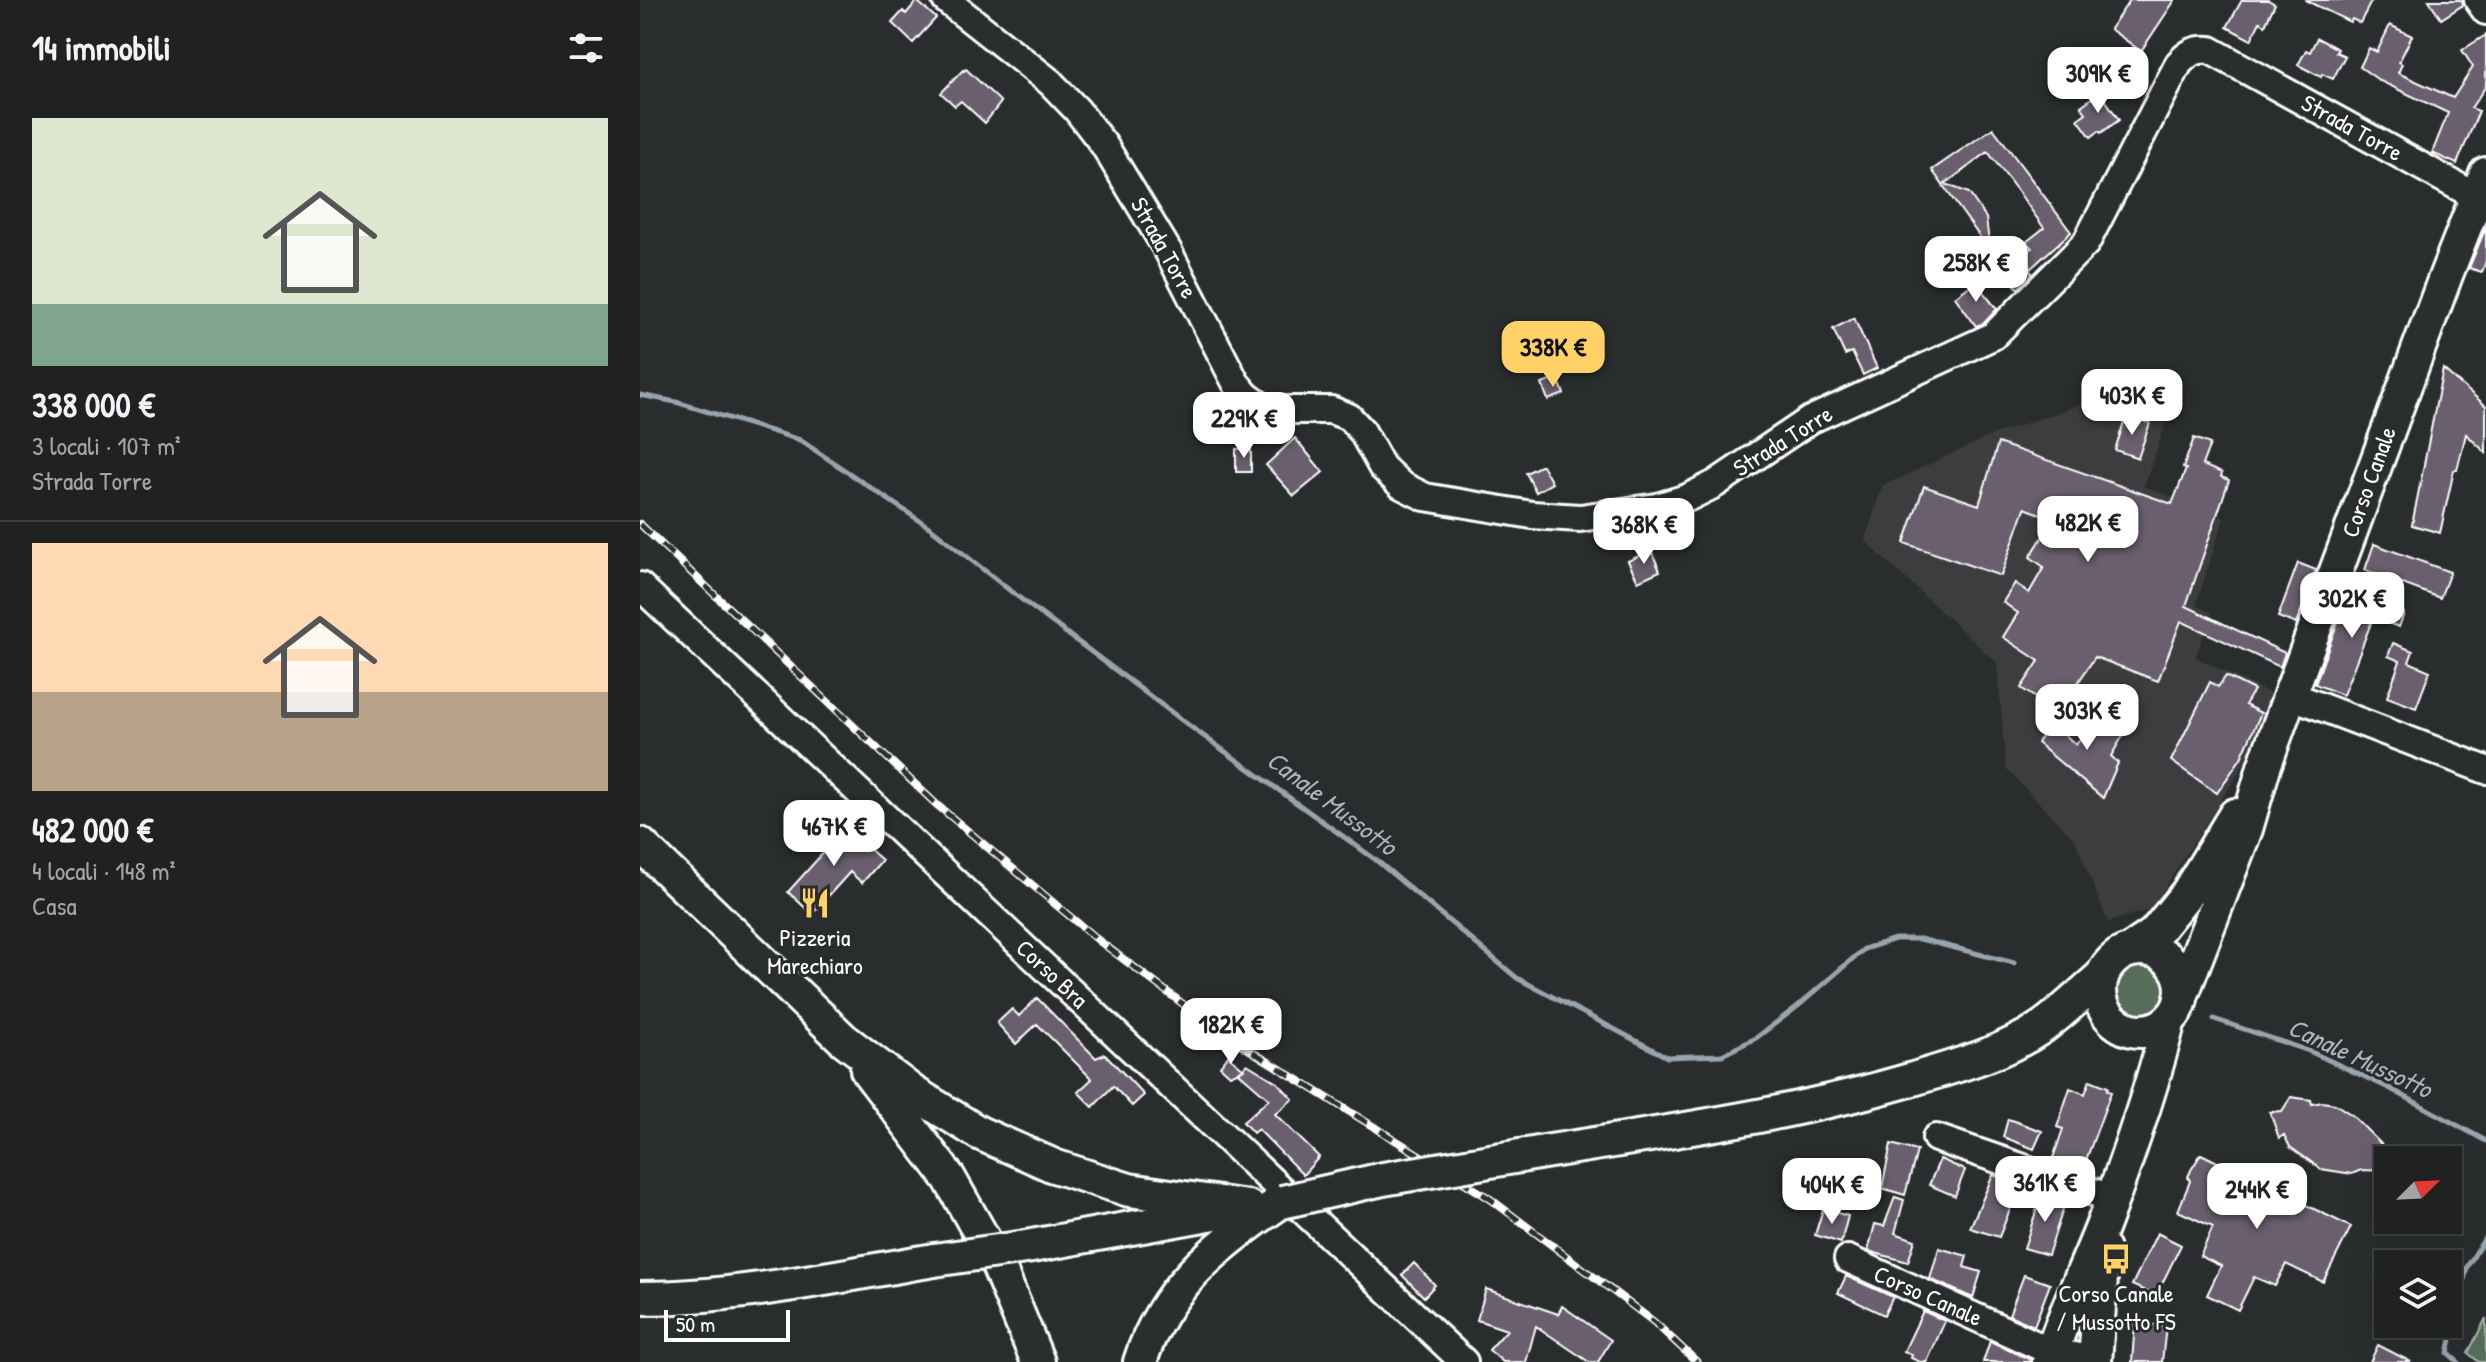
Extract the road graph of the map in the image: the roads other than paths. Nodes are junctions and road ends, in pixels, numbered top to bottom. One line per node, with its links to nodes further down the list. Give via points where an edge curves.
1 (946, 0): 4 (street, Strada Torre, via 1050,82 1104,145 1247,396 1262,407 1331,410 1349,417 1382,467 1425,497 1532,515 1580,518 1687,498 1810,420 1993,336 2086,243 2188,53 2210,50)
2 (2478, 0): 3 (street)
3 (2486, 11)
4 (2483, 185): 6 (main road, Corso Canale)
5 (640, 586): 27 (street, Corso Bra)
6 (2290, 695): 7 (street); 8 (main road, Corso Canale)
7 (2484, 764)
8 (2264, 767): 12 (main road, Corso Canale, via 2188,892 2154,934); 14 (main road, Corso Canale, via 2246,829)
9 (640, 844): 11 (main road)
10 (640, 858): 11 (main road)
11 (697, 899): 17 (main road)
12 (2132, 949): 13 (main road, via 2119,955); 14 (main road, via 2159,953 2177,971 2182,984)
13 (2102, 976): 15 (main road, via 2101,998); 16 (main road)
14 (2175, 1009): 15 (main road, via 2159,1027 2147,1031); 18 (main road, Corso Canale)
15 (2117, 1023): 16 (main road); 18 (main road, via 2139,1058)
16 (2041, 1028): 21 (main road, bridge, via 1988,1054 1851,1098 1383,1179)
17 (843, 1039): 21 (main road, via 914,1093 979,1133 1054,1166 1129,1190); 25 (main road, via 949,1178 997,1263)
18 (2148, 1091): 20 (main road, Corso Canale)
19 (1936, 1138): 20 (street)
20 (2108, 1208): 24 (main road, Corso Canale); 29 (main road, Corso Canale)
21 (1263, 1209): 23 (main road, bridge, via 774,1287); 26 (main road, via 1179,1286 1163,1308)
22 (1848, 1259): 24 (street, Corso Canale)
23 (640, 1298)
24 (2050, 1357): 28 (street, Corso Canale, via 2066,1354)
25 (1038, 1362)
26 (1140, 1362)
27 (1464, 1362)
28 (2087, 1362)
29 (2095, 1362)

